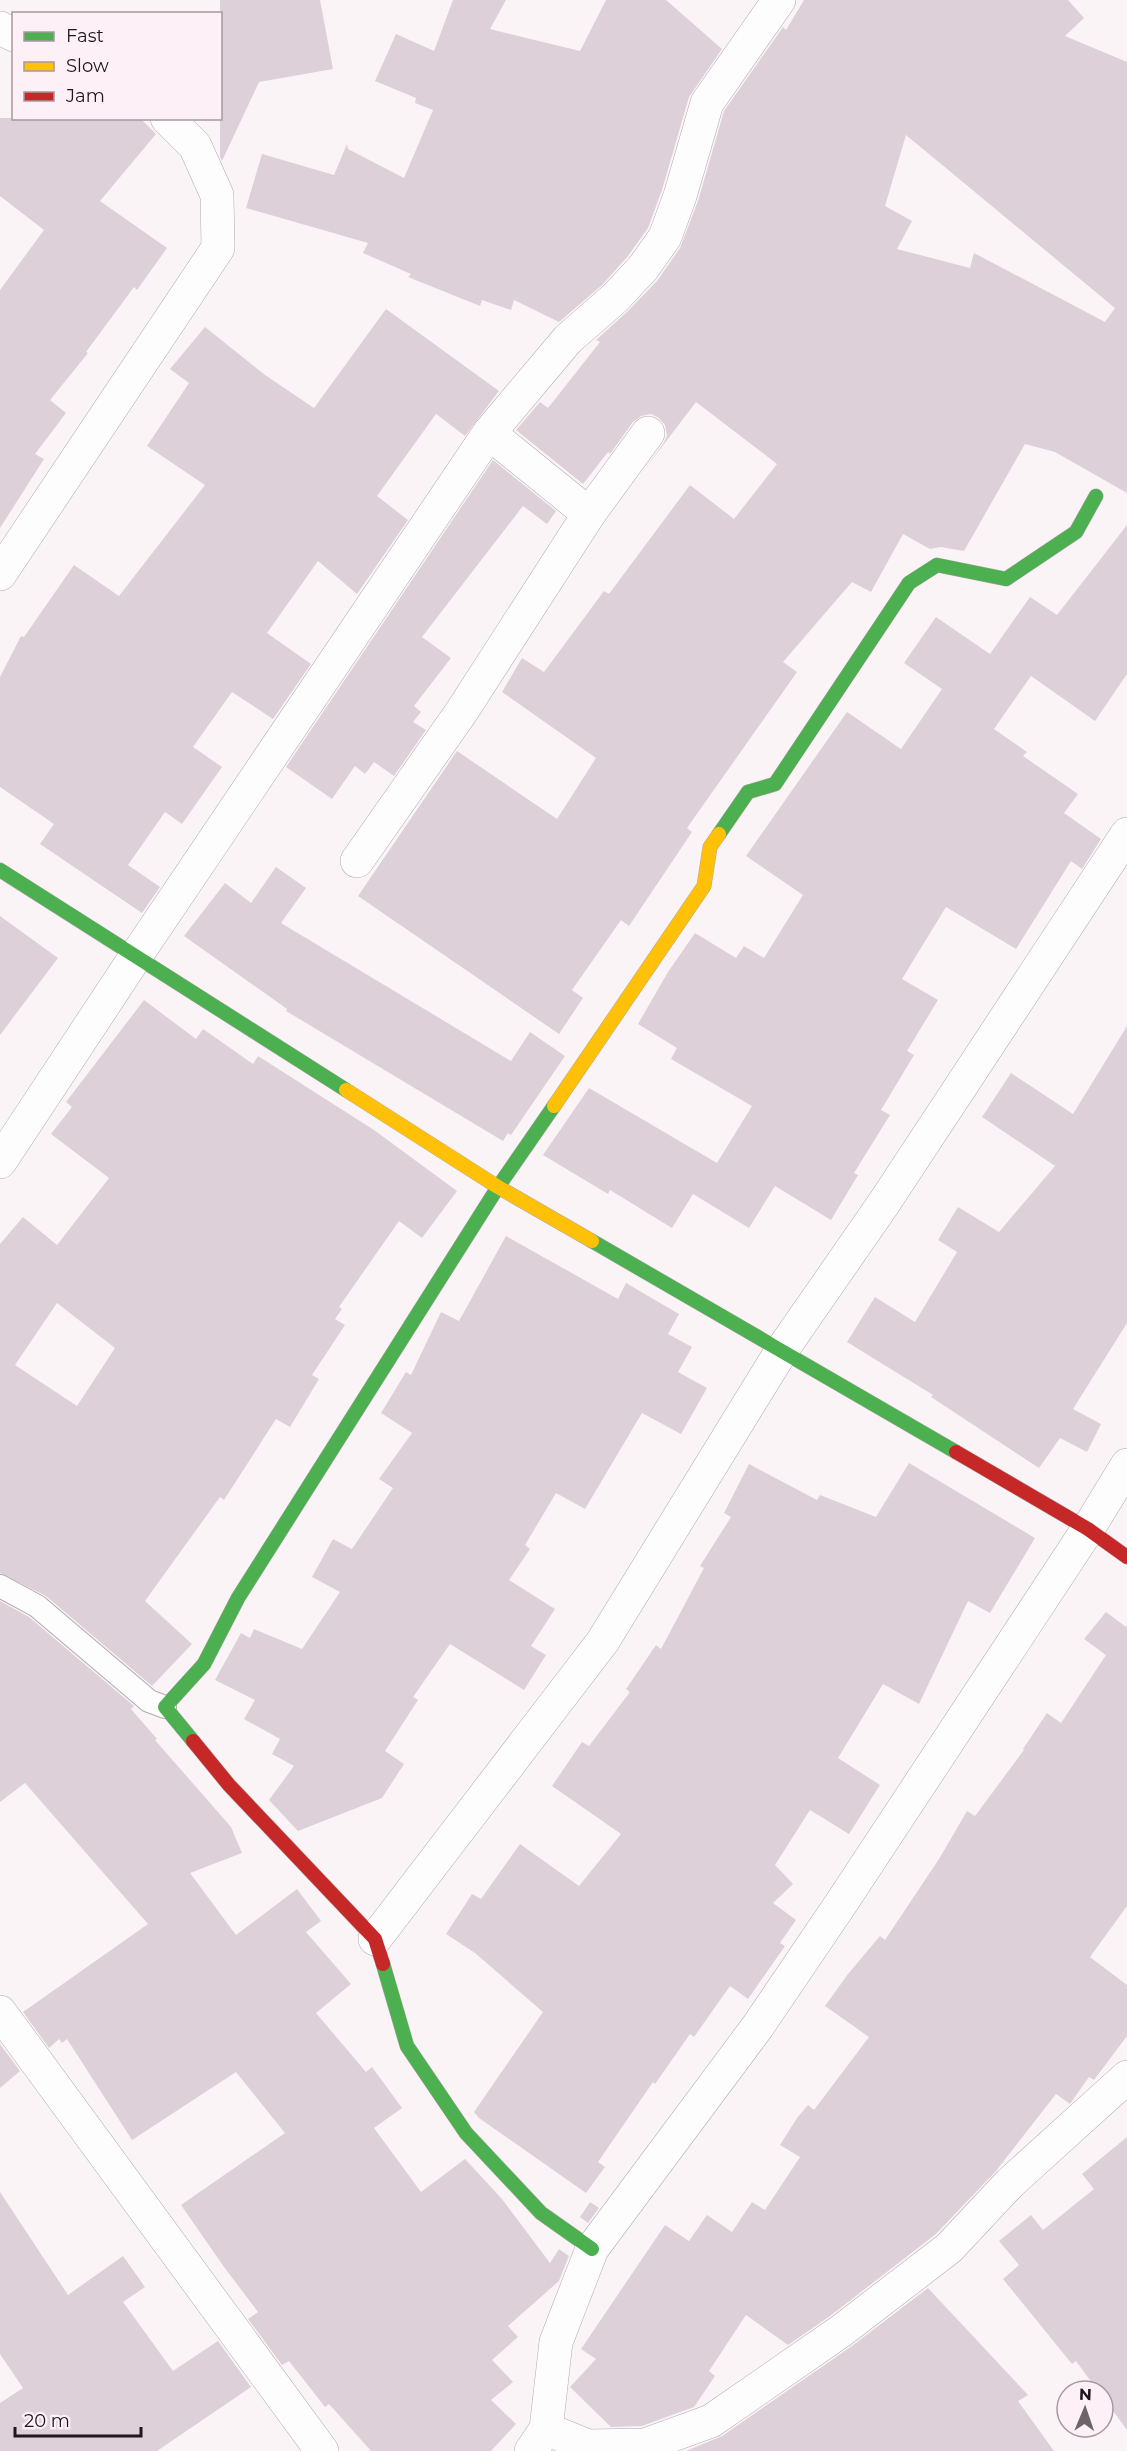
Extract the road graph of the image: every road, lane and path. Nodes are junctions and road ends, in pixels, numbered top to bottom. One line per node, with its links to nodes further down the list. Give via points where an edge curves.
1 (779, 0): 3 (street, via 707,102 665,237 643,268 568,339)
2 (169, 120): 7 (street, via 195,146 217,195 218,248)
3 (489, 433): 6 (street); 11 (street)
4 (648, 433): 6 (street)
5 (1096, 496): 13 (street, via 1076,532 1006,579 937,565 909,583 774,784 748,792 710,848 704,886)
6 (589, 514): 9 (street, via 462,711)
7 (0, 573)
8 (1127, 834): 14 (street, via 884,1203)
9 (357, 861)
10 (0, 870): 11 (street)
11 (136, 956): 12 (street); 13 (street)
12 (0, 1162)
13 (498, 1187): 14 (street); 19 (street, via 238,1598 204,1664)
14 (782, 1350): 16 (street); 20 (street, via 603,1641)
15 (1127, 1465): 16 (street)
16 (1088, 1529): 17 (street); 23 (street, via 758,2026)
17 (1127, 1557)
18 (0, 1586): 19 (lane, via 37,1606 149,1701)
19 (165, 1707): 20 (street, via 229,1785)
20 (375, 1939): 23 (street, via 408,2046 466,2133 541,2213)
21 (0, 2012): 26 (street)
22 (1127, 2077): 25 (street, via 1010,2183 949,2248 842,2331 711,2421)
23 (592, 2249): 24 (street, via 556,2342)
24 (538, 2440): 25 (street)
25 (647, 2448)
26 (322, 2451)

